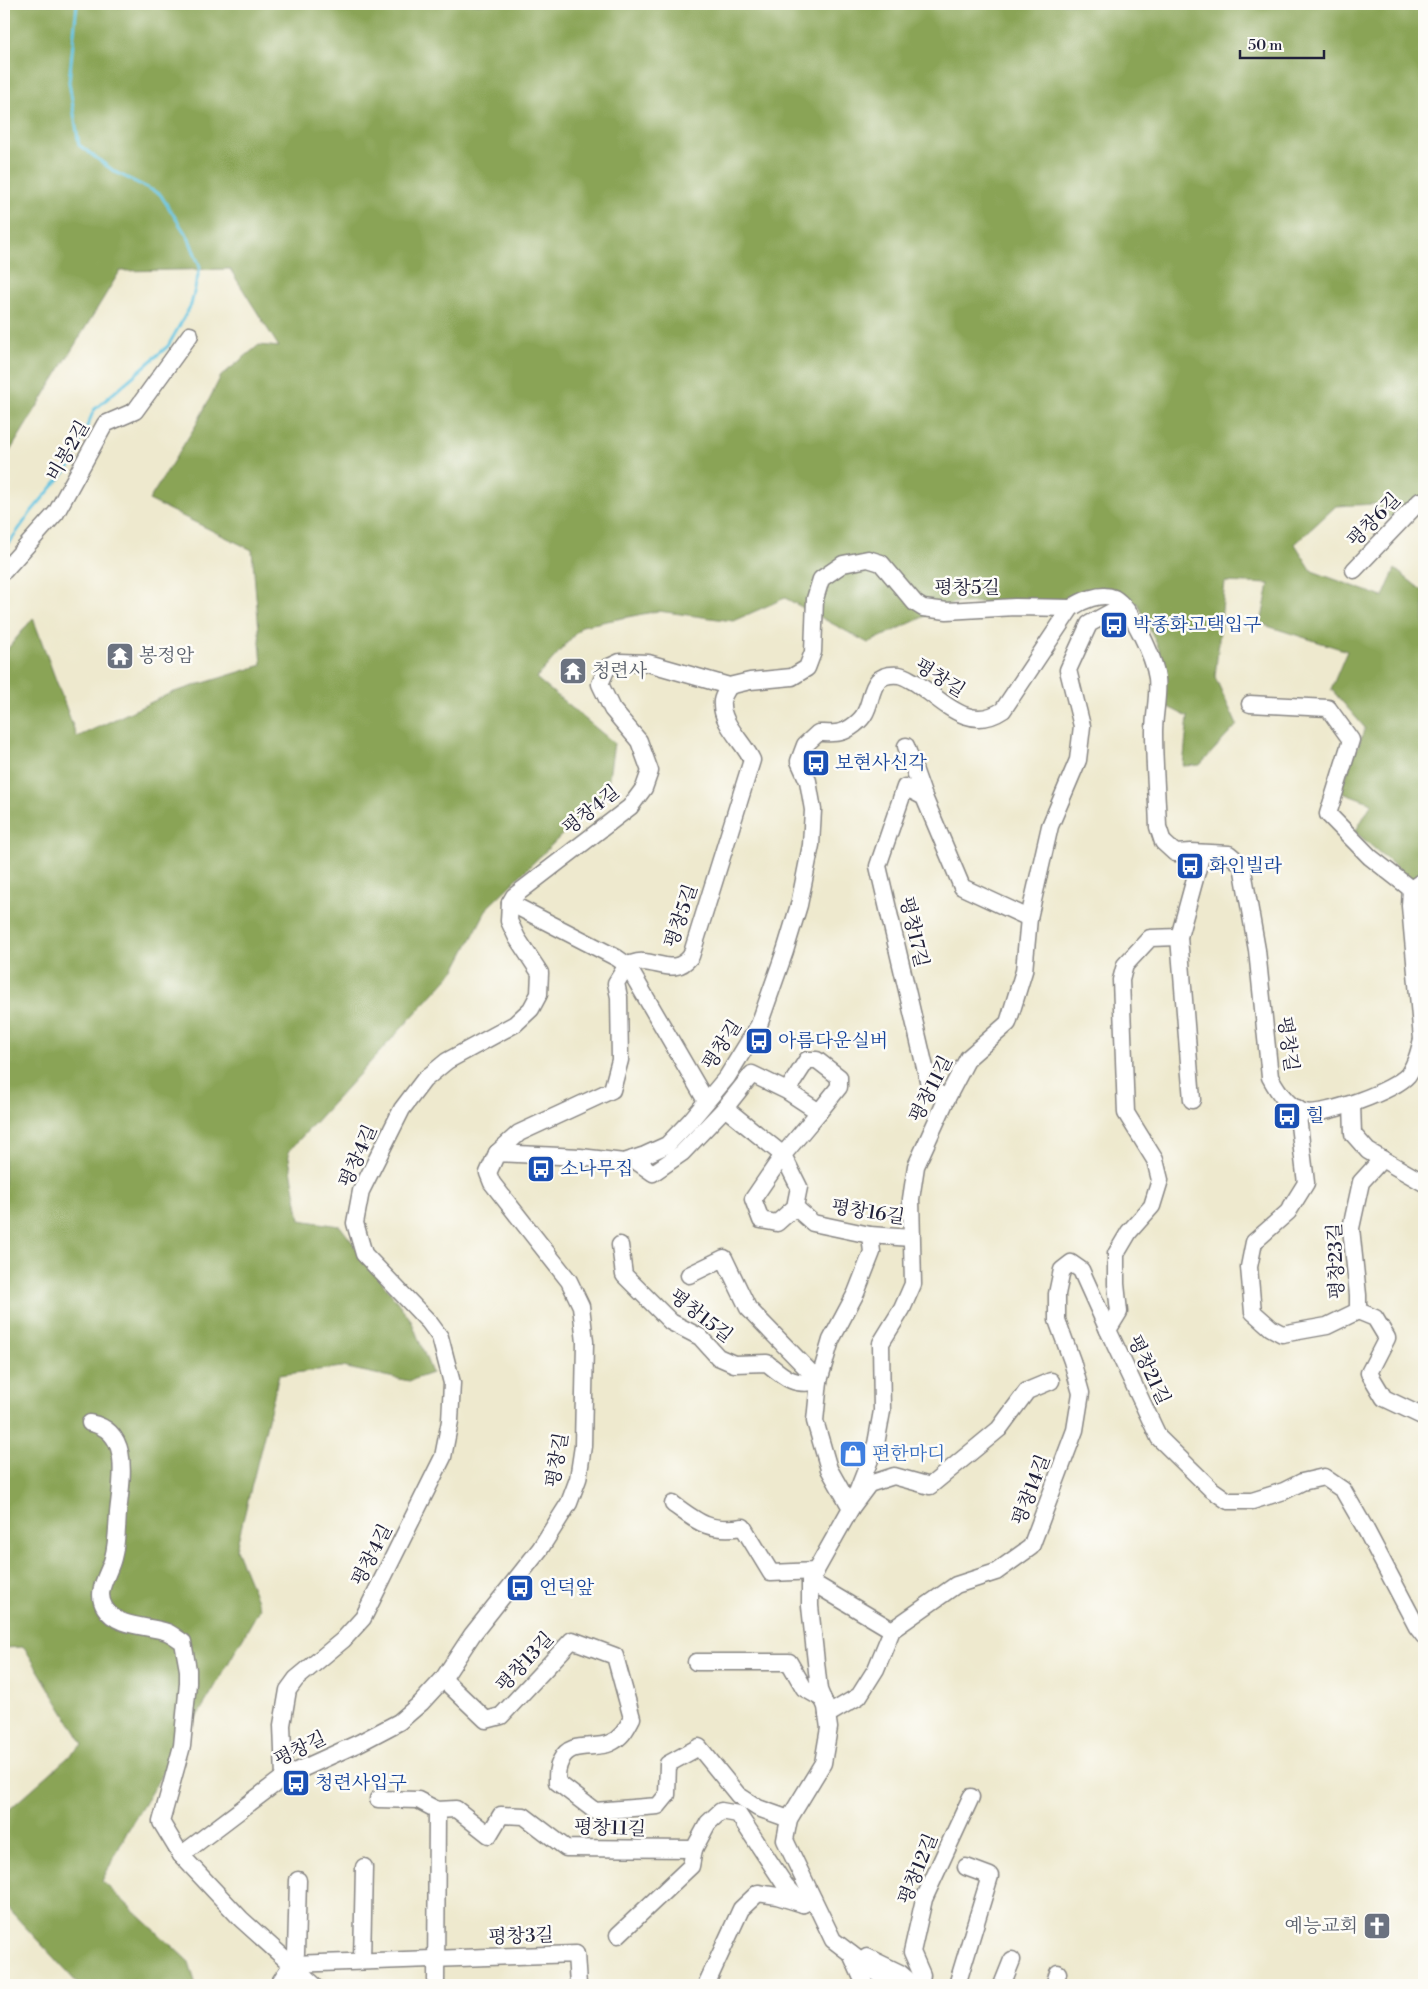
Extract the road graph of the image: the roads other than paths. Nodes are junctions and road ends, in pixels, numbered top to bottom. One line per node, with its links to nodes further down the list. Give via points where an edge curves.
1 (190, 335): 4 (street, 비봉2길, via 134,411 104,424 56,513)
2 (1424, 500): 3 (street, 평창6길)
3 (1354, 570)
4 (4, 571)
5 (1122, 606): 6 (street, via 1114,598 1096,597); 12 (street, 평창길 / 평창길, via 1148,647 1157,678 1154,732 1158,827 1163,842 1175,853); 15 (street, 평창11길, via 1089,624 1068,670 1082,726 1078,760 1050,826)
6 (1070, 608): 8 (street, 평창5길, via 947,611 923,608 915,603 882,563 868,559 843,564 821,579 815,599 812,652 807,668 792,677); 22 (street, 평창길 / 평창길, via 1011,699 995,716 968,718 904,676 888,676 874,686 861,720 841,732 818,733 805,745 799,761 808,781 813,810 811,845 799,905 759,1025 727,1077)
7 (620, 662): 8 (street, 평창5길, via 648,663); 14 (street, 평창4길, via 607,668 600,684 612,709 639,741 650,771 644,788 630,806 514,896)
8 (729, 686): 18 (street, 평창5길, via 722,702 726,722 752,760 691,956 684,964 671,967 640,961)
9 (1250, 704): 13 (street, via 1328,708 1351,740 1328,814 1370,858)
10 (906, 746): 11 (street)
11 (924, 797): 15 (street, via 962,887); 20 (street, 평창17길, via 905,788 878,866 930,1089)
12 (1202, 853): 16 (street); 25 (street, 평창길 / 평창길, via 1229,854 1242,865 1256,950 1270,1077 1280,1094)
13 (1418, 885): 17 (street, via 1410,906)
14 (510, 903): 18 (street); 51 (street, 평창4길, via 509,921 540,973 539,994 531,1009 515,1024 454,1057 424,1080 402,1109 361,1191 355,1222 364,1254 440,1337 452,1383 450,1421 443,1457 363,1618 288,1690 282,1725)
15 (1029, 918): 20 (street, 평창11길, via 1024,971 1008,1023 968,1058)
16 (1179, 937): 21 (street); 38 (street, 평창21길, via 1150,938 1125,965 1121,980 1126,1112 1155,1160 1160,1180 1152,1206 1128,1232 1116,1254 1119,1312)
17 (1419, 952): 23 (street, via 1422,1039 1418,1058 1407,1076)
18 (627, 965): 22 (street, 평창길); 27 (street, via 616,983 620,1060 612,1090 520,1133)
19 (787, 1091): 24 (street, via 752,1074); 26 (street); 26 (street, via 807,1060 817,1060 839,1077 839,1087)
20 (947, 1098): 34 (street, 평창11길, via 916,1166 911,1199)
21 (1192, 1100)
22 (706, 1102): 29 (street, 평창길 / 평창길, via 667,1145)
23 (1352, 1104): 25 (street, via 1322,1111 1304,1112); 30 (street, via 1353,1134 1368,1151)
24 (725, 1108): 28 (street); 29 (street, via 682,1152 653,1173)
25 (1297, 1108): 37 (street, 평창23길, via 1306,1183 1288,1212 1254,1242 1249,1267 1253,1312 1282,1334 1327,1326)
26 (819, 1112): 28 (street)
27 (497, 1154): 29 (street, 평창길 / 평창길, via 624,1162); 49 (street, 평창길 / 평창길, via 488,1173 492,1183 568,1281 582,1306 585,1342 583,1446 578,1479 569,1504 540,1549 472,1635)
28 (783, 1156): 32 (street, via 799,1187); 32 (street, via 753,1199 761,1220 777,1223)
29 (634, 1159)
30 (1382, 1159): 31 (street); 37 (street, 평창23길, via 1361,1182 1351,1228)
31 (1424, 1183)
32 (795, 1207): 33 (street, 평창16길, via 813,1223)
33 (870, 1235): 34 (street, 평창16길); 39 (street, via 872,1252 856,1293 831,1340)
34 (912, 1238): 44 (street, 평창11길, via 913,1284 881,1343 882,1411 879,1428)
35 (620, 1244): 39 (street, 평창15길, via 624,1275 672,1322 700,1337 718,1357 734,1364 767,1363 787,1380 808,1384)
36 (689, 1276): 39 (street, 평창15길, via 724,1258 748,1308)
37 (1358, 1311): 41 (street, 평창23길, via 1375,1318 1387,1338 1369,1373 1384,1398)
38 (1108, 1330): 46 (street, 평창14길, via 1081,1270 1071,1263 1062,1270 1057,1294 1057,1320 1081,1393 1075,1430 1031,1547 996,1572 956,1585); 47 (street, 평창21길, via 1159,1438 1211,1489 1228,1500 1252,1502 1324,1477 1342,1490)
39 (819, 1381): 44 (street, via 815,1421 830,1470)
40 (1051, 1381): 44 (street, 평창11길, via 1027,1391 999,1429 930,1486 894,1476 869,1484)
41 (1424, 1417)
42 (90, 1423): 57 (street, via 101,1425 111,1434 119,1447 123,1473 113,1558 100,1595 105,1609 118,1621 168,1632 182,1642 188,1670 182,1746 161,1822)
43 (673, 1504): 45 (street, via 700,1524 726,1530 743,1527 771,1574)
44 (851, 1508): 45 (street, 평창11길)
45 (813, 1576): 46 (street); 50 (street, 평창11길, via 810,1606 819,1690)
46 (892, 1630): 50 (street, via 876,1669 859,1696)
47 (1424, 1636)
48 (696, 1662): 50 (street, via 789,1662 804,1688)
49 (443, 1679): 51 (street, 평창길 / 평창길, via 399,1722); 55 (street, 평창13길, via 486,1720 501,1716 572,1640 615,1656 632,1718 623,1735 609,1744 573,1748 563,1755 556,1771 558,1782 595,1811 658,1806 667,1795 668,1764 699,1747 738,1795 758,1808)
50 (825, 1707): 55 (street, 평창11길, via 829,1728 823,1763)
51 (284, 1777): 57 (street, 평창길 / 평창길)
52 (971, 1797): 76 (street, 평창12길, via 924,1899 912,1952 922,1975)
53 (378, 1800): 54 (street, 평창11길, via 418,1800)
54 (437, 1810): 56 (street, 평창11길, via 456,1808 489,1835 501,1815 524,1816 566,1848); 64 (street)
55 (788, 1819): 61 (street, 평창11길, via 785,1840)
56 (694, 1850): 61 (street, 평창11길, via 708,1823 721,1811 738,1814 785,1885); 62 (street, 평창11길, via 691,1866)
57 (181, 1855): 67 (street, via 241,1919)
58 (364, 1867): 66 (street)
59 (966, 1867): 77 (street, via 990,1876)
60 (298, 1880): 67 (street, via 296,1953)
61 (808, 1902): 63 (street, 평창11길, via 833,1940); 72 (street, via 758,1893 741,1909)
62 (618, 1935)
63 (851, 1954): 73 (street, 평창11길); 74 (street, 평창11길); 75 (street, via 872,1959 900,1973)
64 (436, 1959): 66 (street, 평창3길); 70 (street); 71 (street, 평창3길, via 576,1954)
65 (1012, 1960): 78 (street)
66 (362, 1962): 67 (street, 평창3길)
67 (292, 1964): 68 (street); 69 (street)
68 (278, 1985)
69 (314, 1985)
70 (436, 1985)
71 (578, 1985)
72 (706, 1985)
73 (865, 1985)
74 (892, 1985)
75 (914, 1985)
76 (919, 1985)
77 (957, 1985)
78 (1002, 1985)

